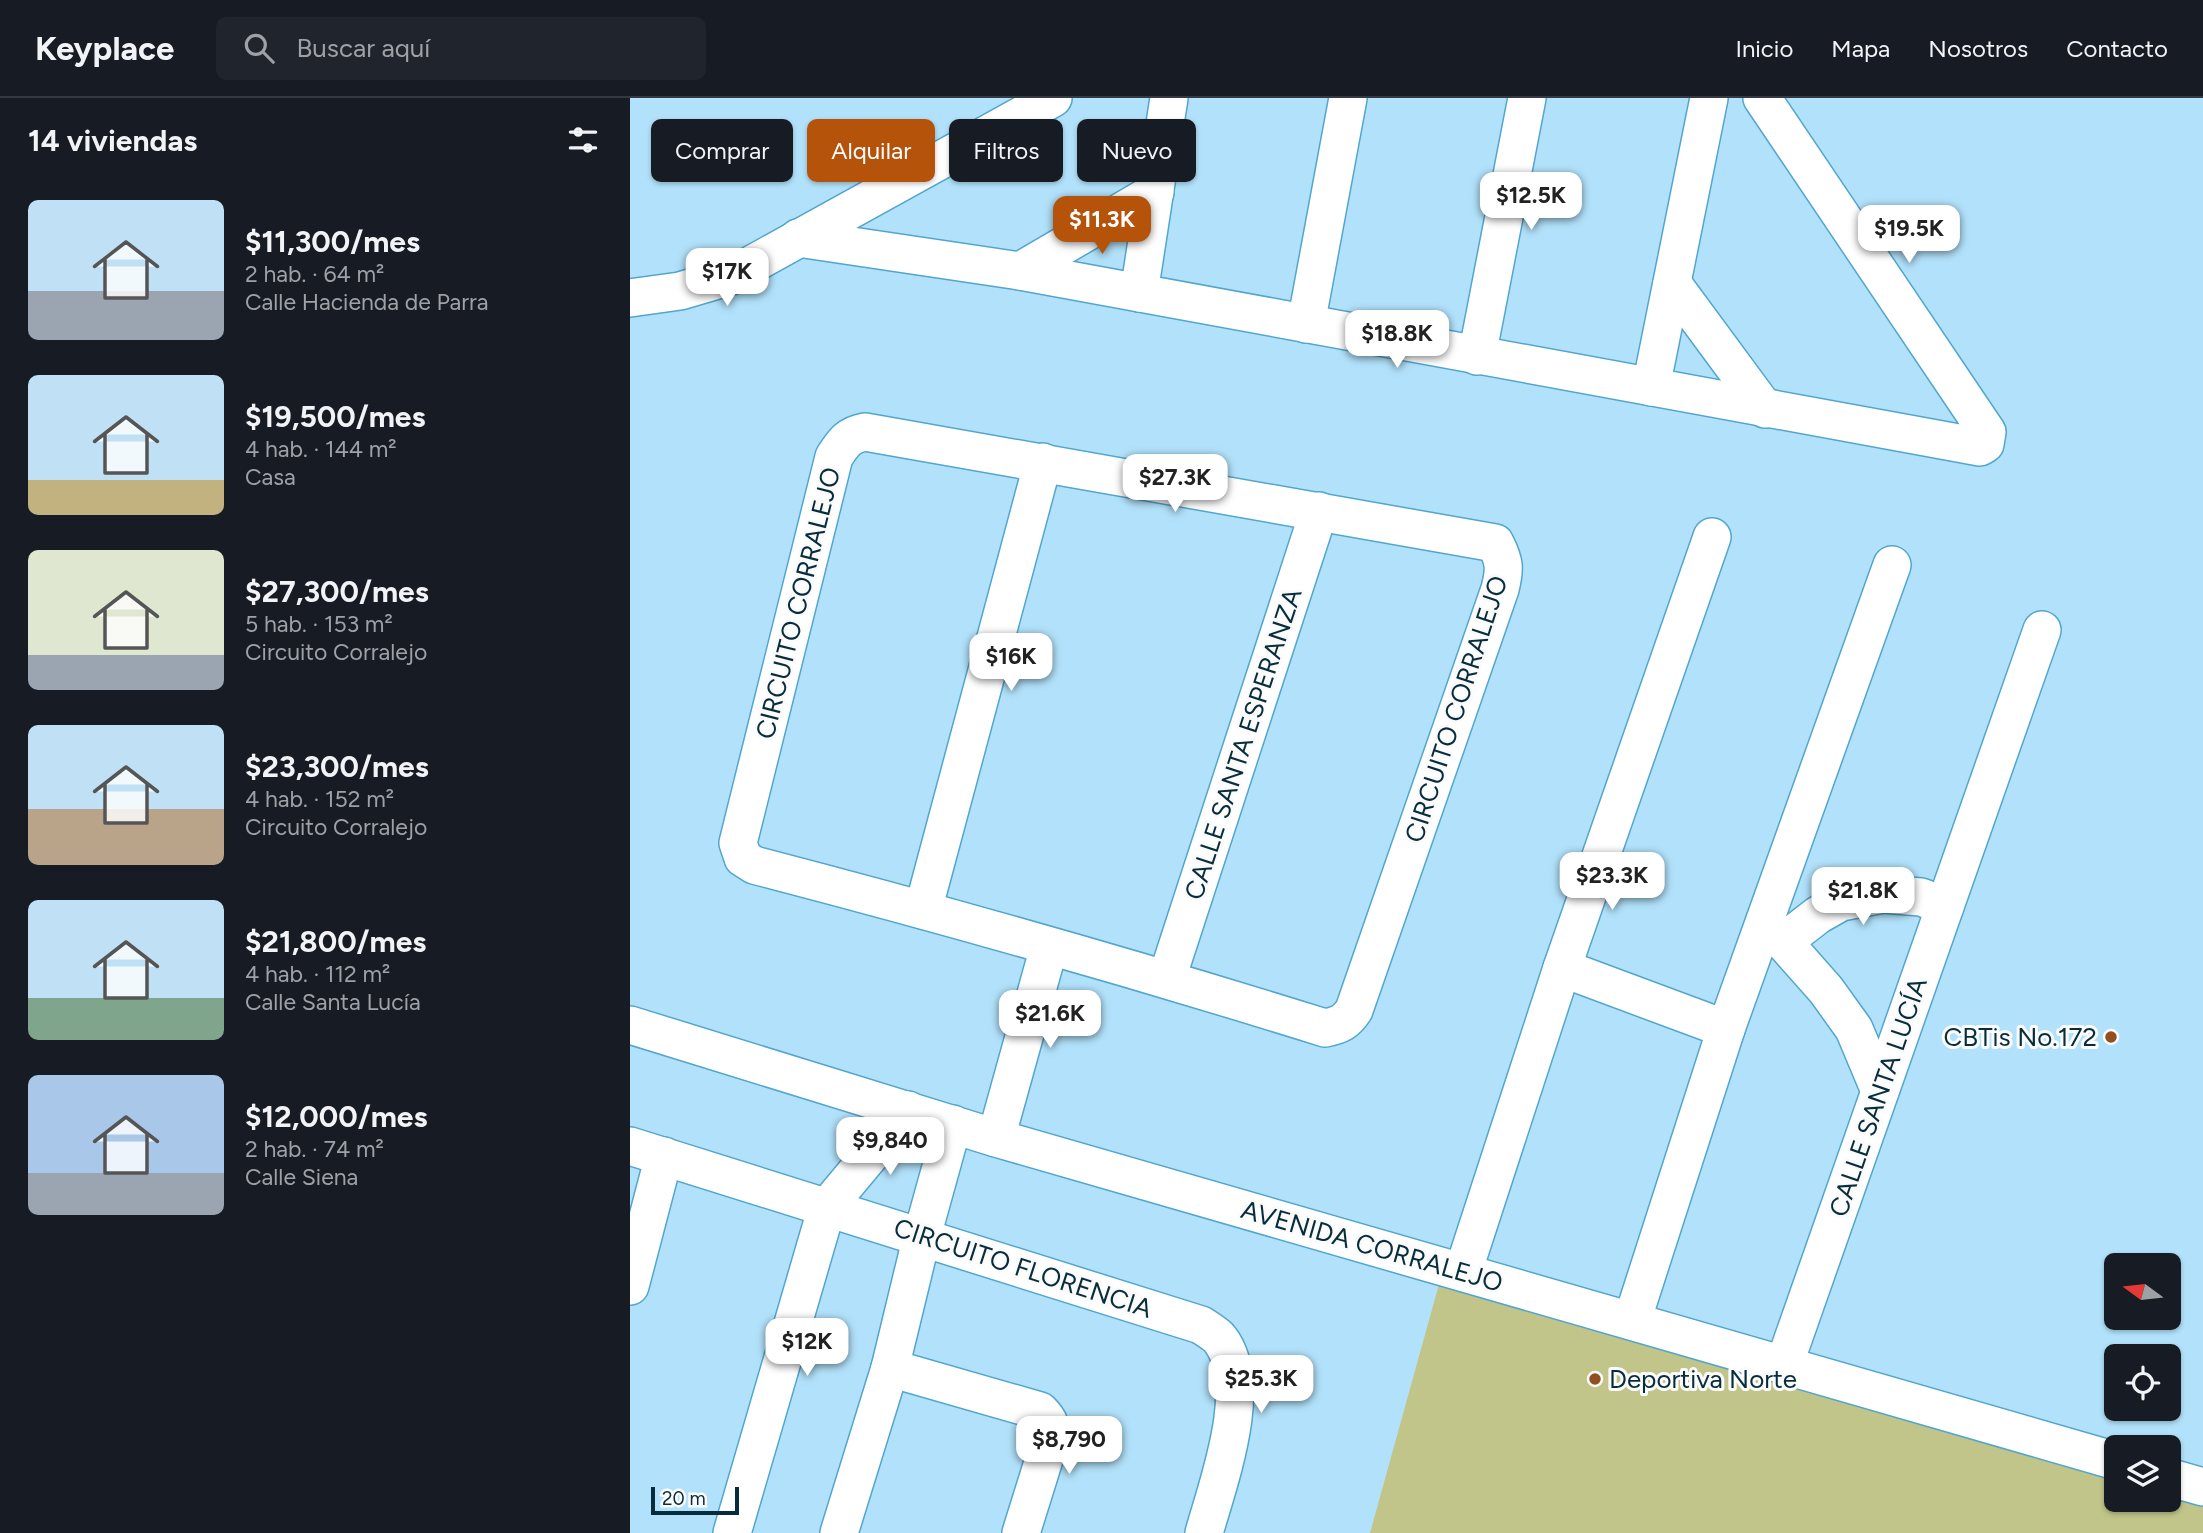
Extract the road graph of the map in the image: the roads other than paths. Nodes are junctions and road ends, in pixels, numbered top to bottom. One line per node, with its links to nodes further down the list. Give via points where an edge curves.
1 (1053, 98): 8 (street)
2 (1169, 98): 7 (street)
3 (1348, 98): 13 (street)
4 (1527, 98): 14 (street)
5 (1709, 98): 10 (street)
6 (1762, 98): 16 (street, via 1988,437 1980,447)
7 (1155, 192): 9 (street); 11 (street)
8 (798, 238): 9 (street); 12 (street, via 709,284)
9 (1020, 271): 11 (street)
10 (1672, 283): 15 (street); 16 (street)
11 (1139, 293): 13 (street)
12 (630, 298)
13 (1306, 324): 14 (street)
14 (1477, 356): 15 (street)
15 (1651, 387): 16 (street)
16 (1765, 409)
17 (1043, 462): 18 (street, CIRCUITO CORRALEJO); 23 (street); 23 (street, CIRCUITO CORRALEJO, via 865,432 852,434 834,457 739,850 754,865)
18 (1319, 511): 27 (street, CALLE SANTA ESPERANZA); 27 (street, CIRCUITO CORRALEJO, via 1495,543 1505,572 1500,589 1348,1020 1325,1028)
19 (1712, 537): 26 (street)
20 (1892, 565): 24 (street)
21 (2042, 630): 22 (street, CALLE SANTA LUCÍA)
22 (1945, 906): 24 (street, via 1920,897 1884,894 1841,902); 30 (street, CALLE SANTA LUCÍA)
23 (923, 909): 25 (street, CIRCUITO CORRALEJO)
24 (1774, 931): 29 (street); 30 (street, via 1854,1029)
25 (1049, 947): 27 (street, CIRCUITO CORRALEJO); 33 (street)
26 (1562, 968): 29 (street); 37 (street)
27 (1167, 978)
28 (630, 1025): 31 (street, AVENIDA CORRALEJO)
29 (1726, 1029): 39 (street)
30 (1880, 1091): 40 (street, CALLE SANTA LUCÍA)
31 (908, 1110): 32 (street, AVENIDA CORRALEJO); 35 (street)
32 (953, 1124): 33 (street, AVENIDA CORRALEJO); 36 (street)
33 (996, 1138): 37 (street, AVENIDA CORRALEJO)
34 (647, 1151): 35 (street, CIRCUITO FLORENCIA); 38 (street)
35 (827, 1207): 36 (street, CIRCUITO FLORENCIA); 45 (street)
36 (922, 1236): 41 (street); 48 (street, CIRCUITO FLORENCIA, via 1201,1325 1218,1337 1230,1358 1234,1383 1225,1458)
37 (1464, 1272): 39 (street, AVENIDA CORRALEJO)
38 (630, 1286)
39 (1632, 1321): 40 (street, AVENIDA CORRALEJO)
40 (1784, 1365): 42 (street, AVENIDA CORRALEJO)
41 (890, 1368): 46 (street); 47 (street, via 1040,1411 1048,1419 1050,1440)
42 (2104, 1458)
43 (2181, 1481): 44 (street)
44 (2203, 1487)
45 (732, 1533)
46 (839, 1533)
47 (1021, 1533)
48 (1204, 1533)

